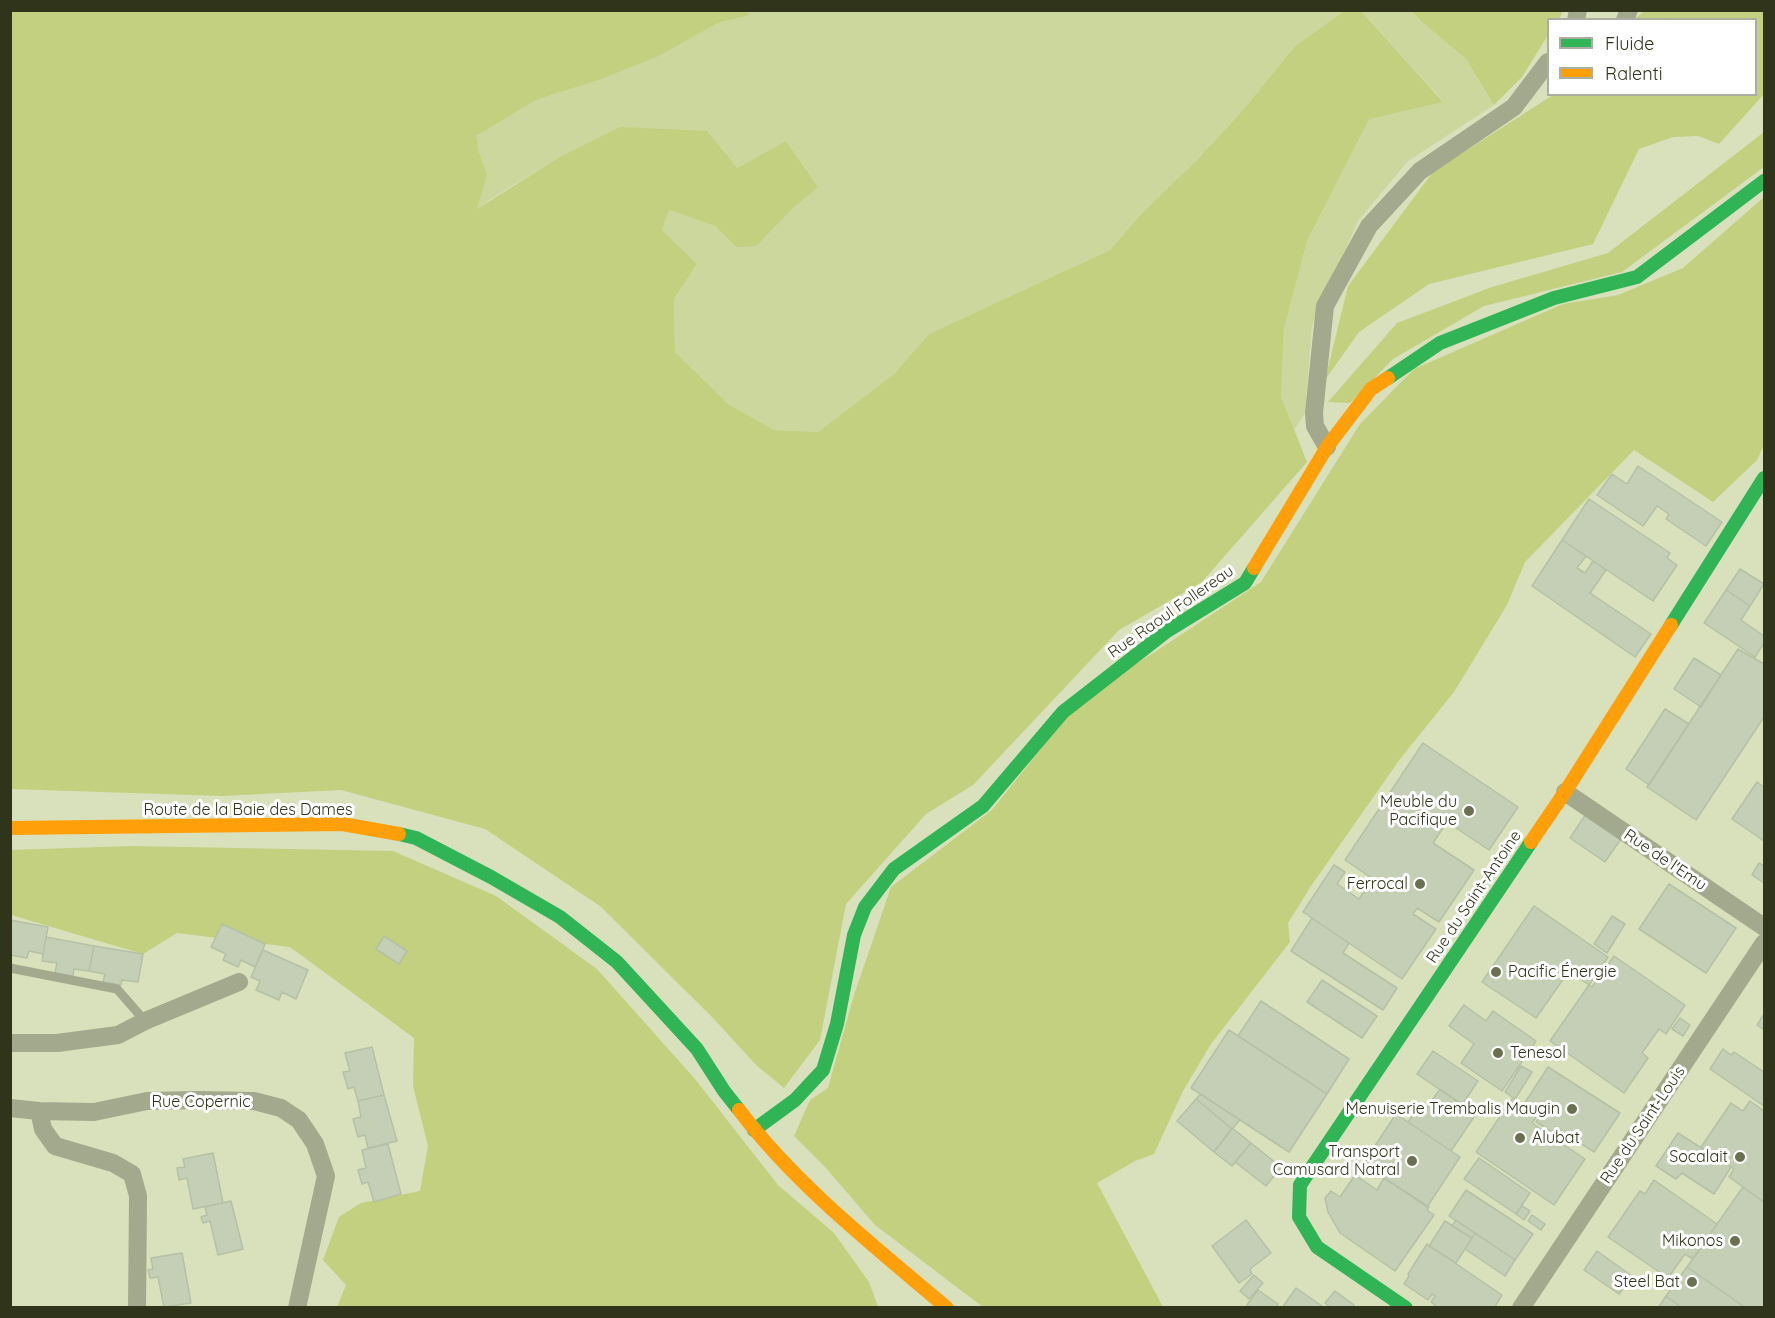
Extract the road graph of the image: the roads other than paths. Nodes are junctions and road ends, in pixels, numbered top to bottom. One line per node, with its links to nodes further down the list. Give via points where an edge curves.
1 (1547, 63): 3 (street)
2 (1547, 85): 3 (street)
3 (1514, 107): 5 (street, via 1420,171 1369,226 1325,306 1314,414 1315,426)
4 (1764, 181): 5 (street, Rue Raoul Follereau, via 1637,277 1554,298 1440,343 1371,389)
5 (1327, 447): 17 (street, Rue Raoul Follereau, via 1245,583 1167,631 1063,712 982,806 894,869 865,907 854,935 837,1024 823,1070 795,1100)
6 (1764, 478): 7 (street, Rue du Saint-Antoine)
7 (1565, 792): 9 (street, Rue de l'Emu); 21 (street, Rue du Saint-Antoine, via 1300,1185 1299,1217 1317,1247)
8 (10, 828): 17 (street, Route de la Baie des Dames, via 342,824 416,838 560,917 617,962 697,1049)
9 (1764, 927)
10 (1764, 943): 22 (street, Rue du Saint-Louis)
11 (10, 968): 13 (lane, via 117,989)
12 (239, 982): 13 (street)
13 (146, 1021): 14 (street, via 118,1035 57,1043)
14 (10, 1043)
15 (10, 1108): 16 (street, Rue Copernic)
16 (39, 1111): 18 (street, via 43,1129 55,1146 113,1163 132,1174 138,1196); 19 (street, Rue Copernic, via 94,1112 147,1101 254,1101 281,1108 299,1120 315,1144 326,1176)
17 (754, 1130): 20 (street, Route de la Baie des Dames, via 827,1206)
18 (137, 1308)
19 (297, 1308)
20 (947, 1308)
21 (1406, 1308)
22 (1521, 1308)

